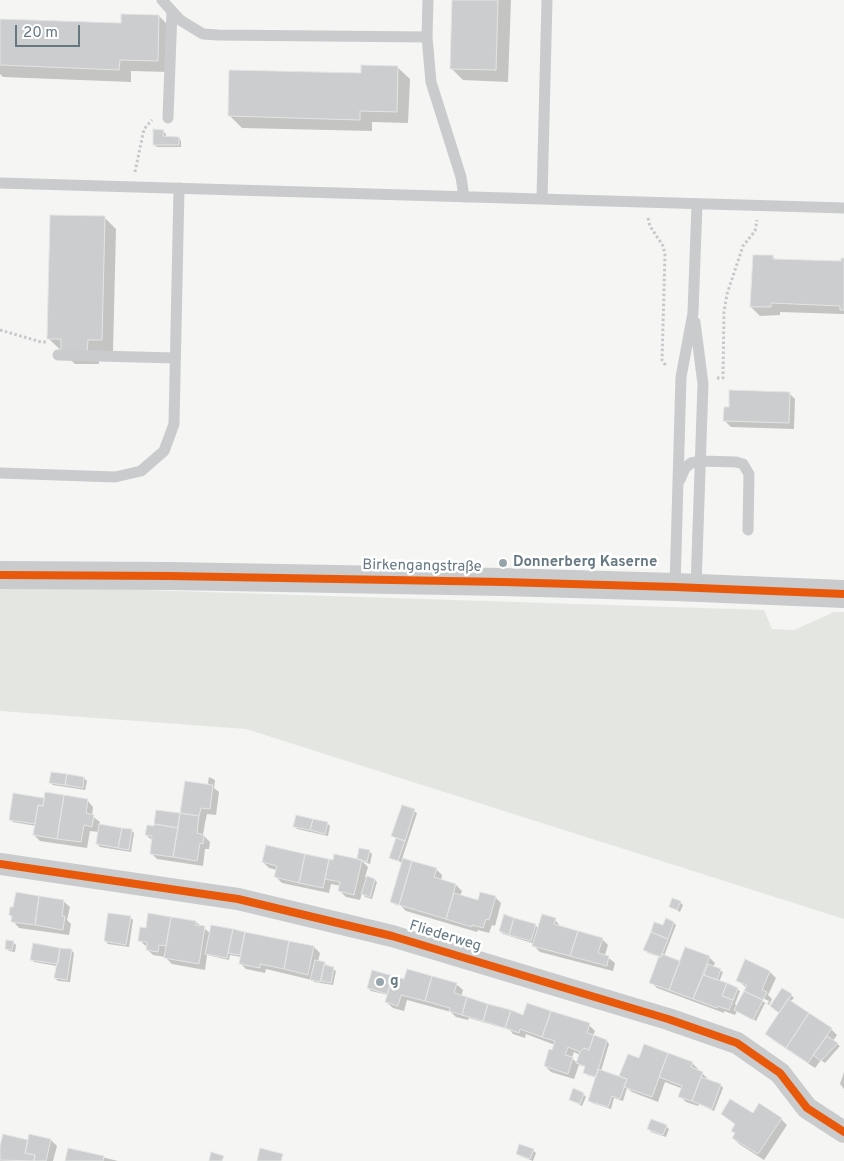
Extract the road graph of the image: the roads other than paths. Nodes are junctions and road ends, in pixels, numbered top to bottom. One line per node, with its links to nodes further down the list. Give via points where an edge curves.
1 (162, 0): 4 (lane)
2 (428, 0): 5 (lane)
3 (547, 0): 10 (lane)
4 (172, 11): 5 (lane, via 203,34); 6 (lane)
5 (427, 37): 9 (lane, via 431,82 461,177)
6 (168, 113)
7 (0, 183): 8 (lane)
8 (180, 188): 9 (lane); 15 (lane)
9 (464, 197): 10 (lane)
10 (542, 200): 11 (lane)
11 (696, 204): 12 (lane); 13 (lane)
12 (844, 208)
13 (693, 312): 16 (lane, via 703,378); 18 (lane, via 681,377)
14 (58, 356): 15 (lane)
15 (175, 358): 17 (lane, via 174,424 164,451 141,471 115,477)
16 (701, 461): 18 (lane, via 685,468); 19 (lane, via 736,462 747,469 750,474); 21 (lane)
17 (0, 472)
18 (679, 481): 21 (lane)
19 (748, 530)
20 (0, 575): 21 (street, Birkengangstraße)
21 (686, 587): 22 (street, Birkengangstraße)
22 (844, 594)
23 (0, 864): 24 (street, Fliederweg, via 238,899 392,936 668,1019 737,1043 780,1073 807,1108)
24 (844, 1132)

